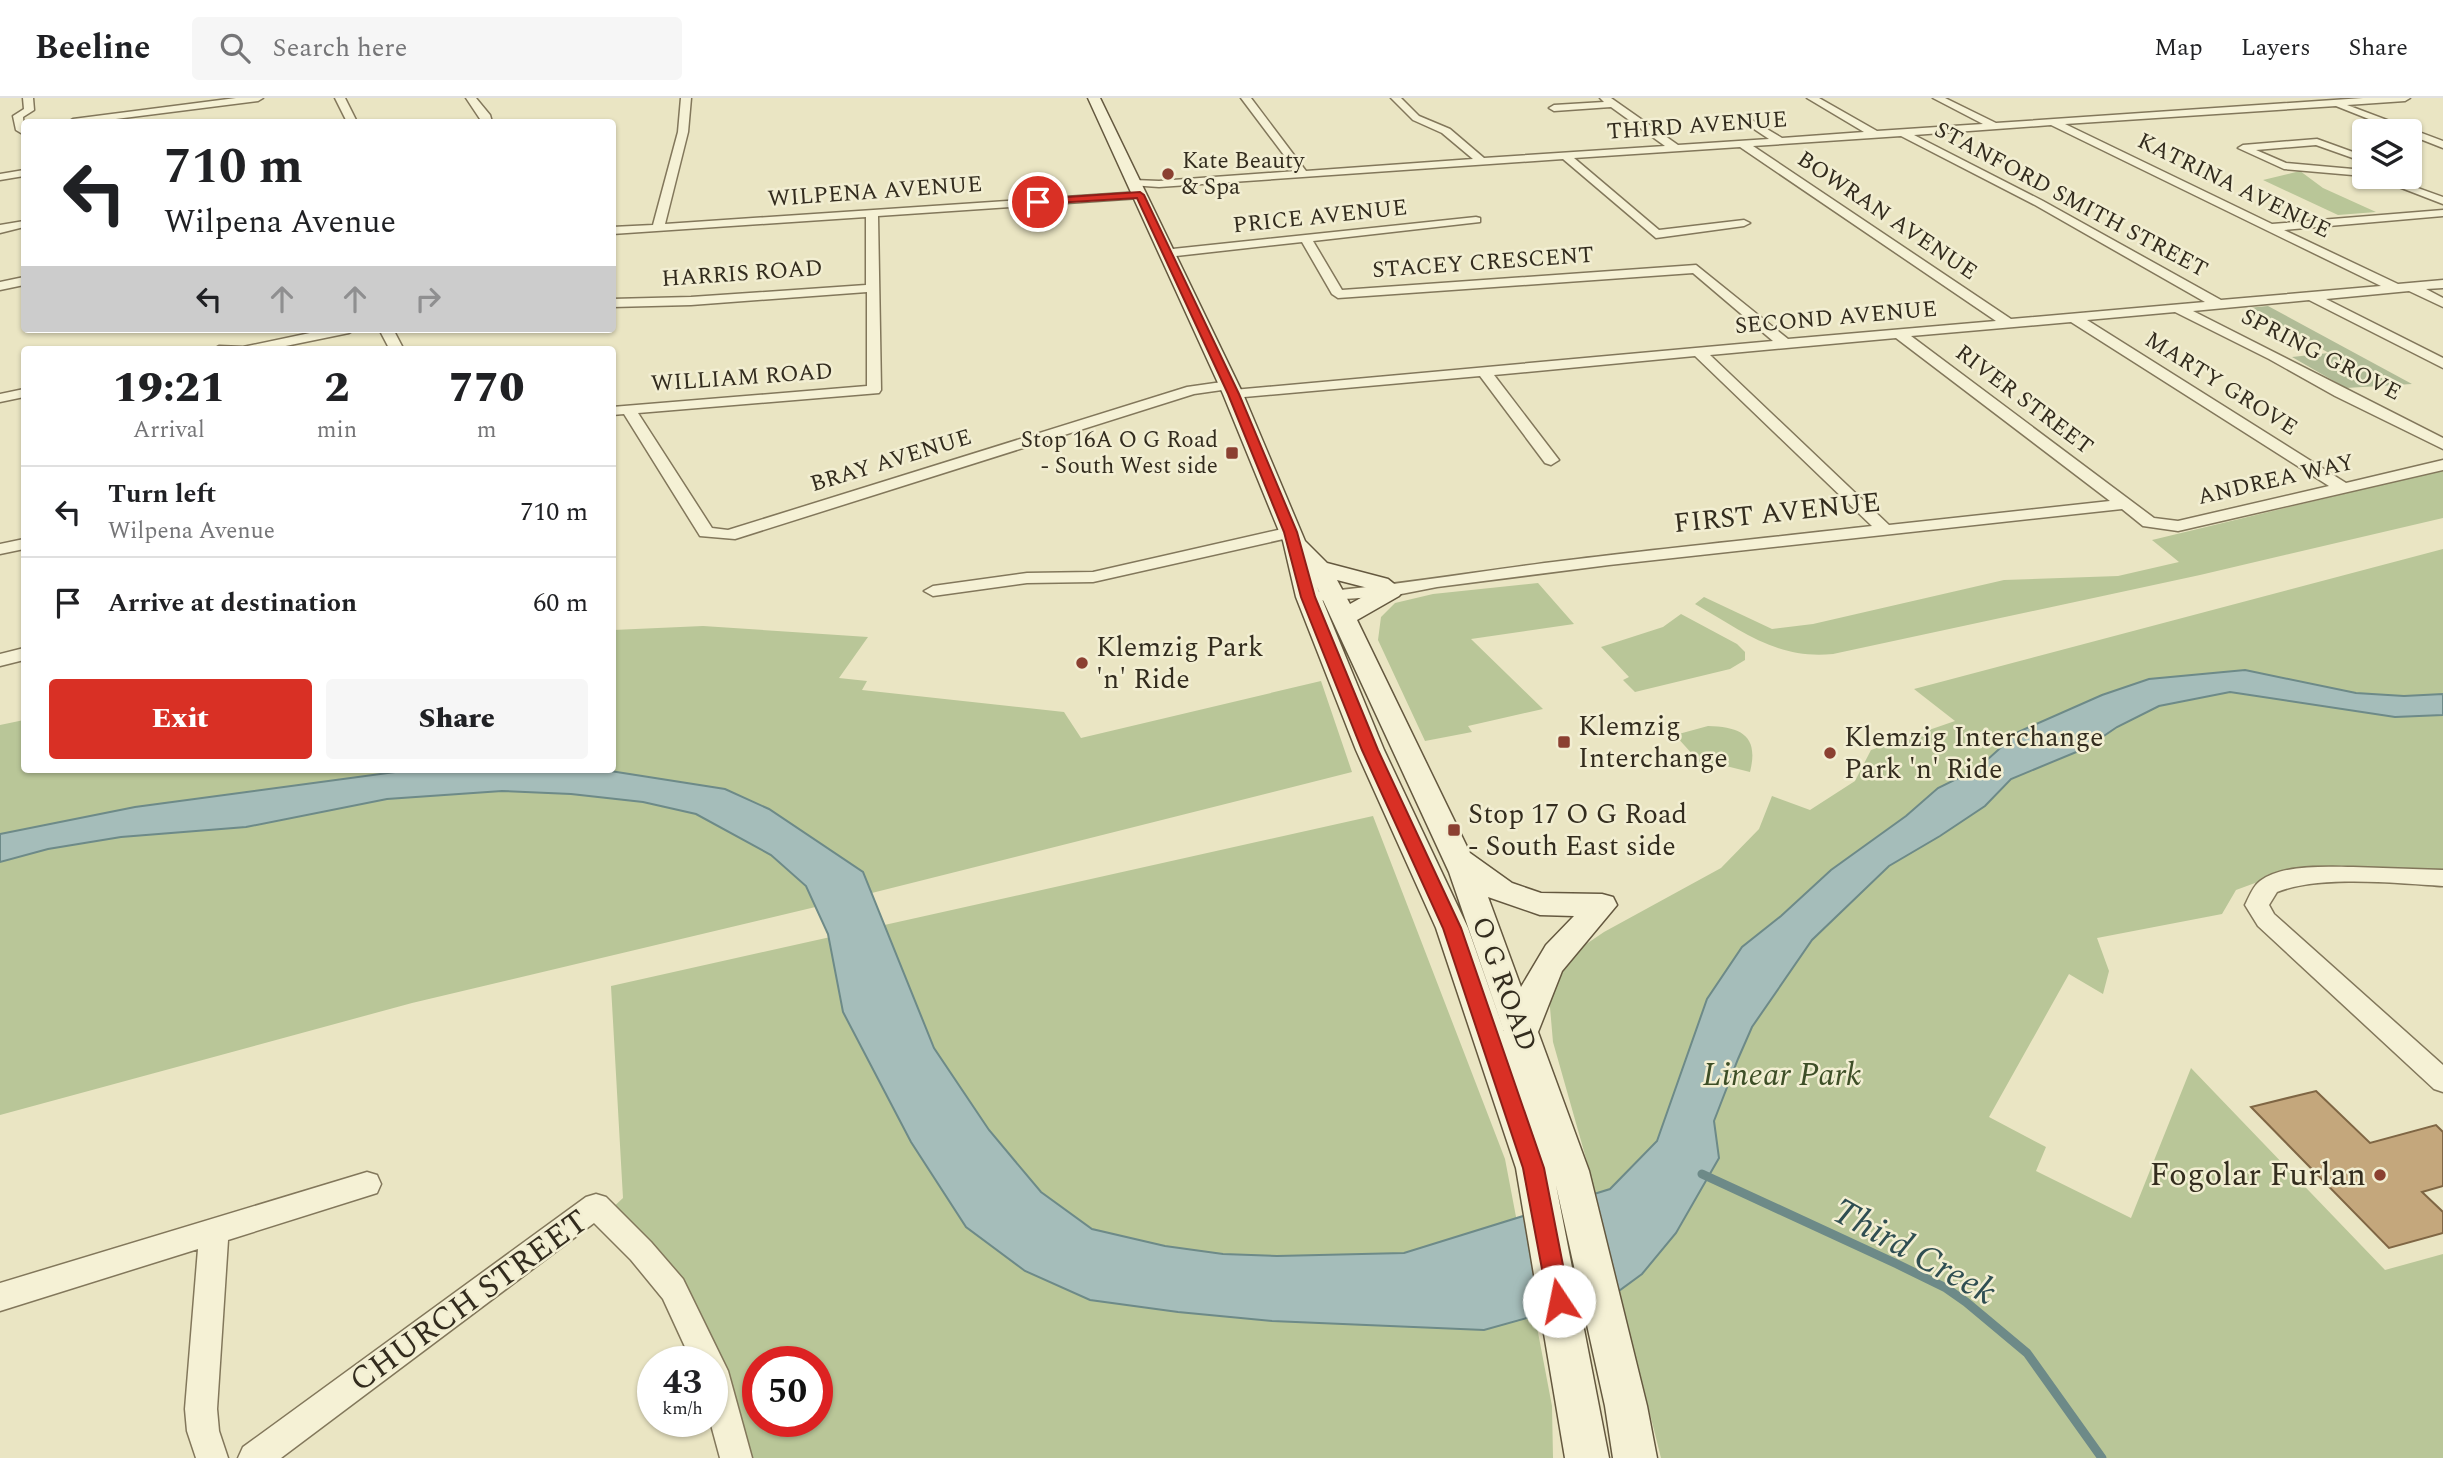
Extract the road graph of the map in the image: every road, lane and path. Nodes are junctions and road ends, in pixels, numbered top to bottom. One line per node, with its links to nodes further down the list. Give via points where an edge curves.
1 (28, 98): 28 (street, via 29,110 18,116)
2 (170, 98): 18 (street)
3 (258, 98): 18 (street)
4 (340, 98): 22 (street)
5 (471, 98): 23 (street)
6 (686, 98): 52 (street, via 683,132)
7 (1094, 98): 43 (main road, O G ROAD)
8 (1246, 98): 41 (street)
9 (1396, 98): 38 (street, via 1416,118 1447,131)
10 (1812, 98): 30 (street)
11 (1937, 98): 27 (street)
12 (2320, 98): 16 (street)
13 (2405, 98): 16 (street, THIRD AVENUE)
14 (1609, 101): 17 (street); 35 (street)
15 (2173, 103): 19 (street)
16 (2333, 103): 19 (street, THIRD AVENUE); 25 (street)
17 (1554, 108)
18 (173, 109): 20 (street); 21 (street)
19 (2195, 113): 26 (street, THIRD AVENUE)
20 (97, 119)
21 (175, 119)
22 (350, 119)
23 (486, 119)
24 (1745, 119): 32 (street)
25 (2375, 119)
26 (2053, 122): 27 (street, THIRD AVENUE); 51 (street, KATRINA AVENUE)
27 (1993, 126): 29 (street, THIRD AVENUE)
28 (19, 130)
29 (1903, 133): 30 (street, THIRD AVENUE); 66 (street, STANFORD SMITH STREET)
30 (1874, 134): 32 (street, THIRD AVENUE)
31 (2422, 137): 34 (street)
32 (1780, 141): 33 (street, THIRD AVENUE)
33 (1743, 144): 35 (street, THIRD AVENUE); 69 (street, BOWRAN AVENUE)
34 (2443, 145)
35 (1675, 148): 37 (street, THIRD AVENUE)
36 (2352, 155): 39 (street, via 2317,142 2243,148 2284,166)
37 (1565, 156): 38 (street, THIRD AVENUE); 49 (street, via 1656,234)
38 (1481, 162): 41 (street, THIRD AVENUE)
39 (2352, 172)
40 (21, 174): 42 (street)
41 (1303, 174): 43 (street, THIRD AVENUE)
42 (0, 177)
43 (1137, 189): 46 (street, WILPENA AVENUE); 56 (main road, O G ROAD)
44 (2410, 189): 45 (street)
45 (2443, 201)
46 (872, 213): 52 (street, WILPENA AVENUE); 61 (street)
47 (2443, 213): 51 (street)
48 (1476, 220): 55 (street, PRICE AVENUE)
49 (1744, 223)
50 (21, 226): 53 (street)
51 (2270, 227): 62 (street, KATRINA AVENUE)
52 (658, 228): 54 (street, WILPENA AVENUE)
53 (0, 229)
54 (616, 231)
55 (1305, 238): 56 (street, PRICE AVENUE); 72 (street, STACEY CRESCENT, via 1338,294 1696,269)
56 (1167, 253): 77 (main road, O G ROAD)
57 (21, 282): 59 (street)
58 (2443, 284): 60 (street, SECOND AVENUE)
59 (0, 286)
60 (2411, 287): 62 (street, SECOND AVENUE); 65 (street)
61 (874, 288): 64 (street, HARRIS ROAD); 80 (street, WILLIAM ROAD, via 874,390)
62 (2396, 288): 63 (street, SECOND AVENUE)
63 (2309, 295): 66 (street, SECOND AVENUE); 75 (street)
64 (616, 303)
65 (2443, 303)
66 (2220, 304): 67 (street, SECOND AVENUE)
67 (2177, 308): 68 (street, SECOND AVENUE); 81 (street, SPRING GROVE)
68 (2074, 318): 69 (street, SECOND AVENUE); 84 (street, MARTY GROVE)
69 (2008, 323): 71 (street, SECOND AVENUE)
70 (329, 333): 73 (street)
71 (1898, 333): 72 (street, SECOND AVENUE); 85 (street, RIVER STREET)
72 (1785, 344): 74 (street, SECOND AVENUE)
73 (266, 346)
74 (1698, 352): 76 (street, SECOND AVENUE); 86 (street)
75 (2443, 365)
76 (1484, 371): 77 (street, SECOND AVENUE); 82 (street)
77 (1231, 389): 80 (street, BRAY AVENUE, via 1192,390 729,535 706,532); 87 (main road, O G ROAD)
78 (21, 394): 79 (street)
79 (0, 398)
80 (620, 410)
81 (2443, 444)
82 (1551, 460)
83 (2443, 465): 84 (street, ANDREA WAY)
84 (2343, 488): 85 (street, ANDREA WAY, via 2179,526 2149,522)
85 (2124, 504): 86 (street, FIRST AVENUE)
86 (1884, 529): 91 (street, FIRST AVENUE)
87 (1292, 536): 90 (main road, O G ROAD); 92 (street, via 1093,577 1027,578); 93 (main road, O G ROAD)
88 (21, 545): 89 (street)
89 (0, 549)
90 (1319, 568): 91 (main road); 93 (main road, O G ROAD)
91 (1385, 588): 93 (main road)
92 (933, 591)
93 (1329, 600): 96 (main road, O G ROAD, via 1404,741); 98 (main road, O G ROAD, via 1370,750 1400,816)
94 (21, 655): 95 (street)
95 (0, 660)
96 (1459, 860): 98 (main road, O G ROAD); 99 (main road, via 1501,891 1540,904 1602,905 1543,974)
97 (2443, 878): 100 (street, via 2290,879 2269,886 2258,905 2266,920)
98 (1473, 941): 99 (main road, O G ROAD); 101 (main road, O G ROAD)
99 (1521, 1032): 101 (main road, O G ROAD)
100 (2443, 1081)
101 (1552, 1170): 110 (main road, O G ROAD); 111 (main road, O G ROAD, via 1626,1406)
102 (367, 1184): 103 (street)
103 (214, 1231): 104 (street); 107 (street, via 201,1409)
104 (0, 1297)
105 (700, 1346): 108 (street, CHURCH STREET, via 673,1289 596,1206)
106 (728, 1429): 109 (street)
107 (212, 1458)
108 (254, 1458)
109 (736, 1458)
110 (1587, 1458)
111 (1635, 1458)

